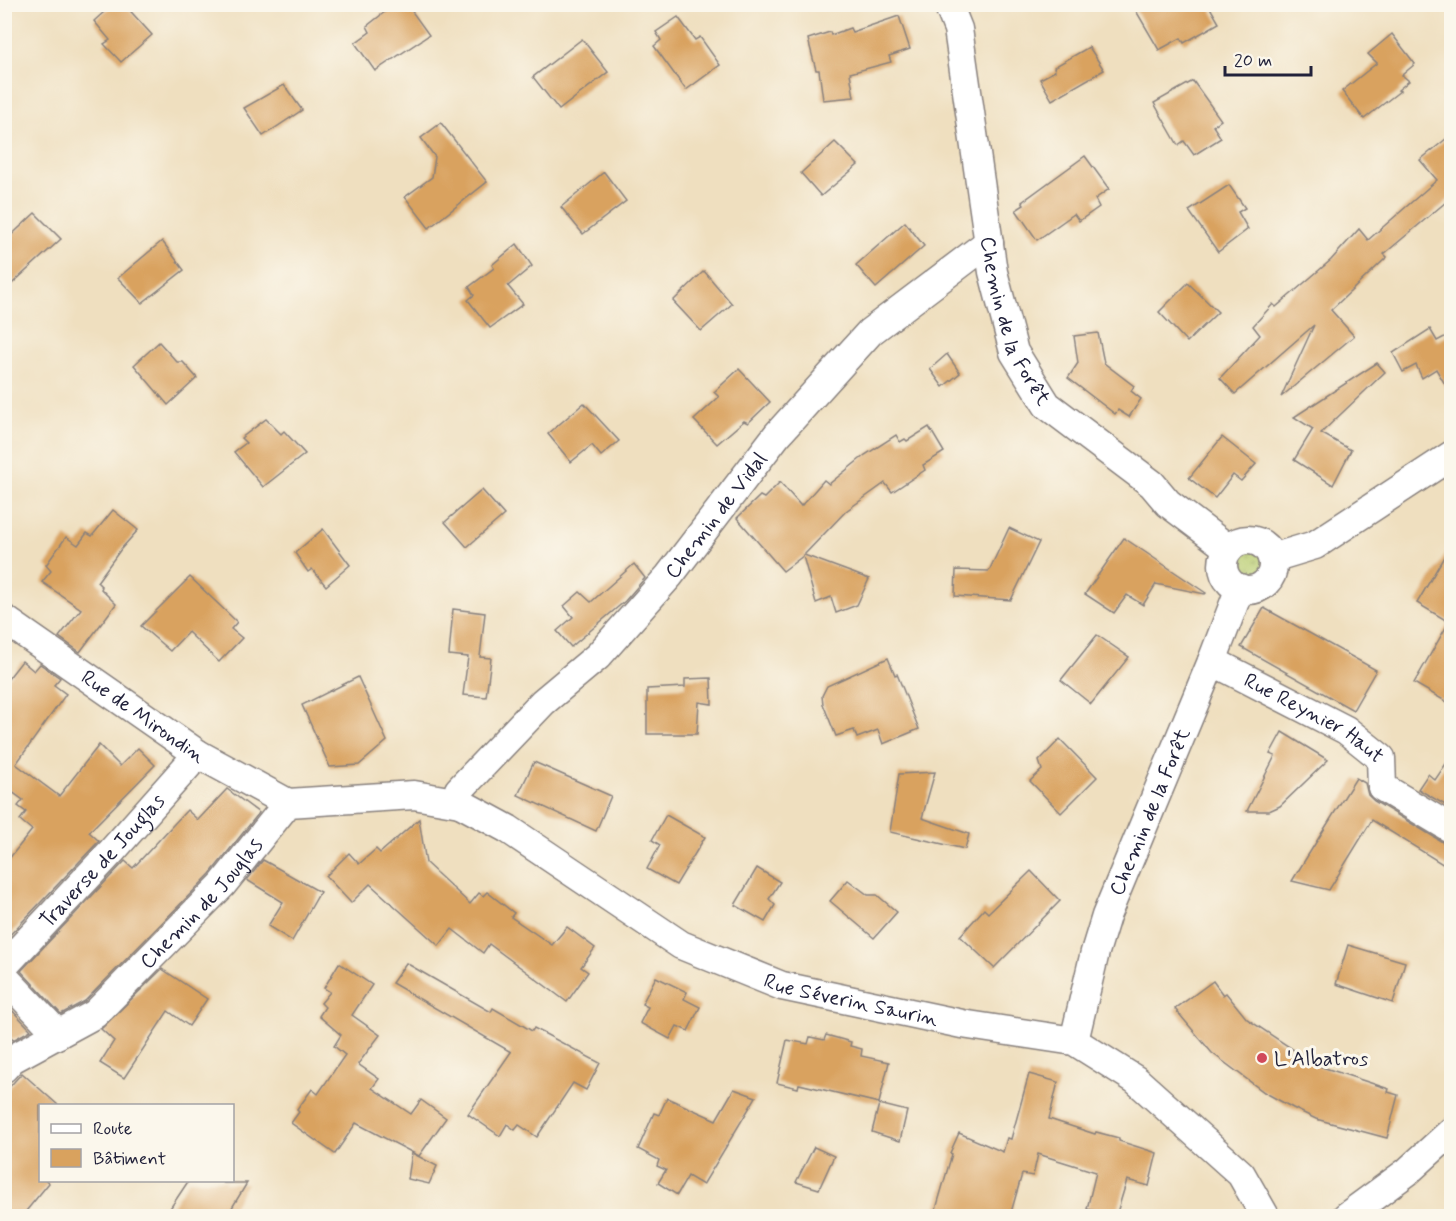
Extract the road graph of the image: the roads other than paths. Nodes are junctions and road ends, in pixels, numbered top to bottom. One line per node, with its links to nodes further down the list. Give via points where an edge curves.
1 (948, 4): 2 (street, Chemin de la Forêt, via 958,29)
2 (989, 242): 4 (street, Chemin de la Forêt, via 1014,352 1047,405 1152,484 1168,503); 11 (street, Chemin de Vidal, via 870,332 777,435 669,576 598,656 543,702 459,790)
3 (1452, 455): 5 (street, via 1315,545)
4 (1229, 549): 5 (street, via 1238,542 1259,542); 6 (street, via 1224,571)
5 (1272, 558): 6 (street, via 1272,573 1262,585)
6 (1240, 588): 8 (street, Chemin de la Forêt)
7 (4, 619): 9 (street, Rue de Mirondin)
8 (1212, 662): 12 (street, Rue Reynier Haut, via 1346,730 1381,758 1382,787); 16 (street, Chemin de la Forêt, via 1106,916)
9 (198, 754): 10 (street, Rue de Mirondin); 13 (street, Traverse de Jouglas)
10 (288, 803): 11 (street, Rue Séverin Saurin, via 414,795); 15 (street, Chemin de Jouglas, via 222,885 95,1014)
11 (460, 803): 16 (street, Rue Séverin Saurin, via 508,829 681,945 782,986 962,1024)
12 (1452, 829)
13 (4, 966)
14 (4, 977): 15 (street)
15 (58, 1034): 17 (street, Chemin de Jouglas, via 12,1059)
16 (1074, 1041): 19 (street, Rue Séverin Saurin, via 1136,1080 1241,1174)
17 (4, 1068)
18 (1452, 1131): 20 (street, via 1407,1172)
19 (1265, 1216)
20 (1347, 1216)

